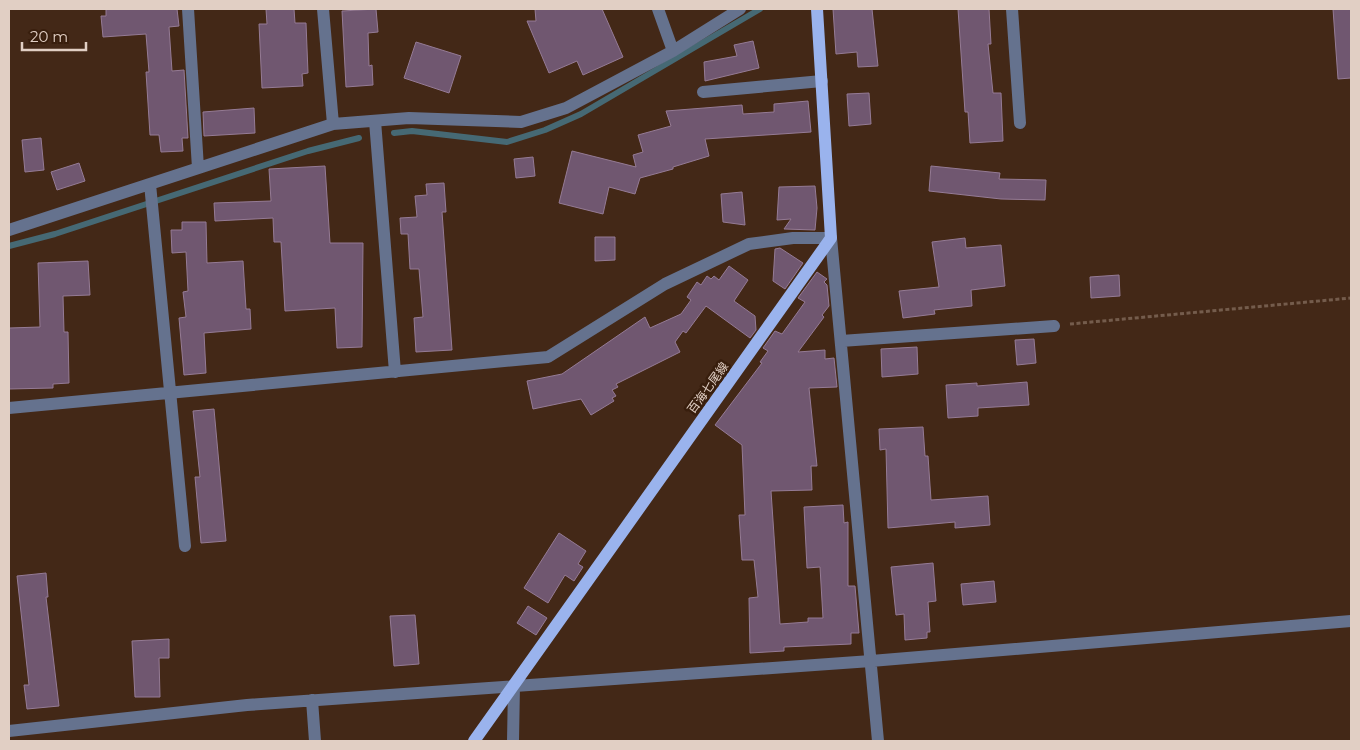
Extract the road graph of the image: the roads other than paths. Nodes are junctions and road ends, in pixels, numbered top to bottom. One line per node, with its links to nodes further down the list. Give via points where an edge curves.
1 (188, 9): 13 (street)
2 (323, 9): 12 (street)
3 (658, 9): 7 (street)
4 (740, 9): 7 (street)
5 (817, 9): 8 (main road)
6 (1012, 9): 11 (street)
7 (672, 51): 10 (street, via 566,108 521,122 410,118)
8 (822, 81): 9 (street); 16 (main road)
9 (704, 92)
10 (375, 121): 12 (street); 19 (street)
11 (1020, 123)
12 (333, 124): 13 (street)
13 (198, 168): 14 (street)
14 (150, 184): 15 (street); 20 (street)
15 (9, 230)
16 (831, 238): 18 (street); 19 (street, via 792,238 749,244 665,284 548,357); 25 (main road, 百海七尾線)
17 (1054, 326): 18 (street)
18 (841, 341): 24 (street)
19 (395, 372): 20 (street)
20 (170, 394): 21 (street); 22 (street)
21 (9, 408)
22 (185, 546)
23 (1351, 621): 24 (street)
24 (871, 661): 25 (street); 31 (street)
25 (514, 685): 26 (street); 29 (main road, 百海七尾線); 30 (street)
26 (312, 700): 27 (street); 28 (street)
27 (9, 731)
28 (315, 741)
29 (474, 741)
30 (513, 741)
31 (878, 741)

